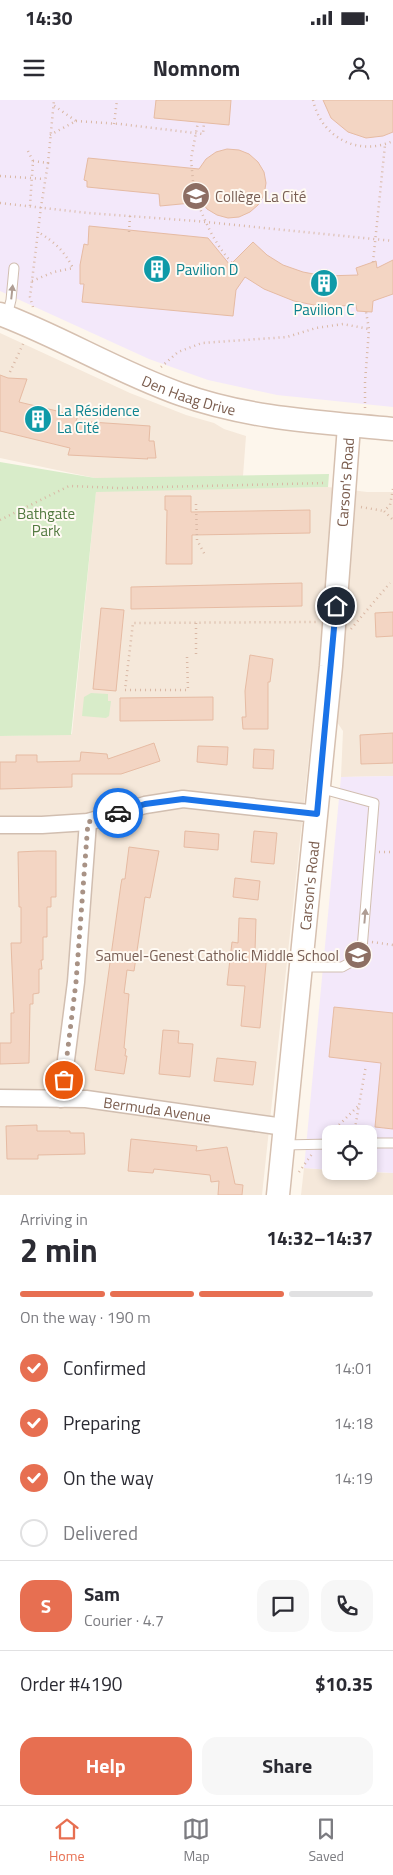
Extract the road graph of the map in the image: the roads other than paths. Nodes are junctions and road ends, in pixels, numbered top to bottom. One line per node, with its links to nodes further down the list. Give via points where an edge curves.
1 (14, 268): 2 (lane, one-way to 1, via 11,300)
2 (3, 315): 3 (street, Den Haag Drive, via 150,382 214,405 280,418)
3 (349, 426): 4 (street, Den Haag Drive); 5 (street, Carson's Road, via 342,626)
4 (393, 429)
5 (319, 788): 6 (street, Carson's Road); 9 (lane, one-way to 5, via 342,967 354,961 362,949 374,803)
6 (317, 814): 7 (street, via 183,799 145,804); 9 (street, Carson's Road)
7 (88, 822): 8 (street); 11 (street, via 76,982)
8 (0, 825)
9 (301, 967): 12 (street, Carson's Road)
10 (0, 1098): 11 (street, Bermuda Avenue)
11 (61, 1099): 12 (street, Bermuda Avenue, via 86,1098)
12 (284, 1136): 14 (lane); 16 (street, Carson's Road)
13 (393, 1142): 15 (lane)
14 (322, 1143)
15 (377, 1143)
16 (278, 1195)

